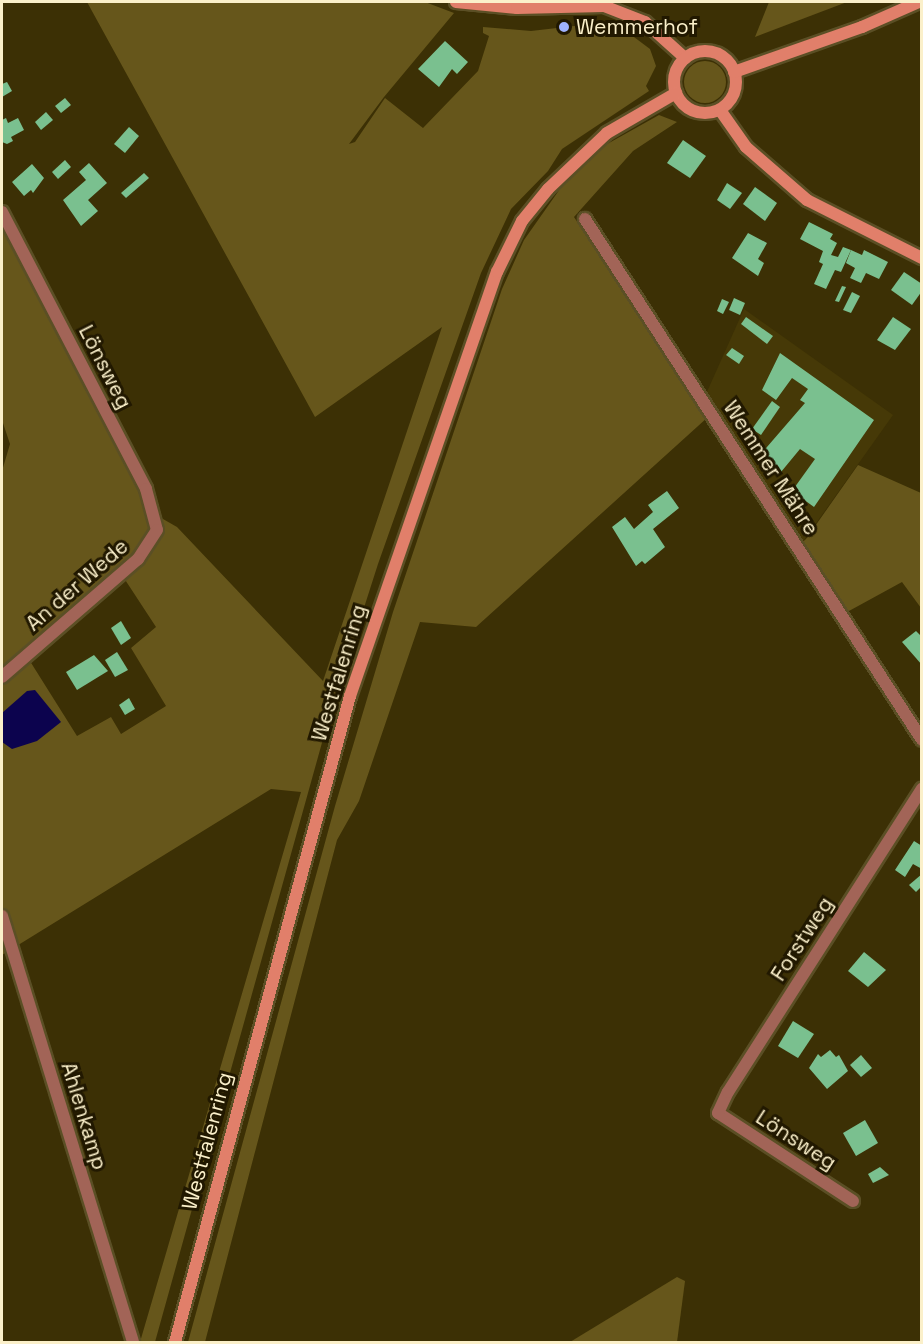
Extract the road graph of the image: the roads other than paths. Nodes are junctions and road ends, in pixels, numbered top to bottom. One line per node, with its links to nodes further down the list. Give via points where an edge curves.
1 (456, 2): 3 (main road, via 518,8 604,6 645,22)
2 (919, 2): 4 (main road, via 862,27)
3 (685, 58): 4 (main road, via 693,53 713,52 730,63); 5 (main road, via 674,78)
4 (734, 72): 6 (main road, via 735,89)
5 (676, 93): 6 (main road, via 694,111); 18 (main road, Westfalenring, via 607,133 548,189 522,221 497,272 350,696)
6 (720, 110): 9 (main road, via 746,147 807,200)
7 (2, 212): 10 (street, Lönsweg, via 146,489 157,530)
8 (585, 219): 12 (street, Wemmer Mähre)
9 (921, 258)
10 (151, 545): 11 (street, An der Wede)
11 (2, 676)
12 (921, 740)
13 (921, 789): 15 (street, Forstweg)
14 (2, 916): 17 (street, Ahlenkamp)
15 (718, 1113): 16 (street, Lönsweg)
16 (853, 1201)
17 (133, 1342)
18 (175, 1342)

